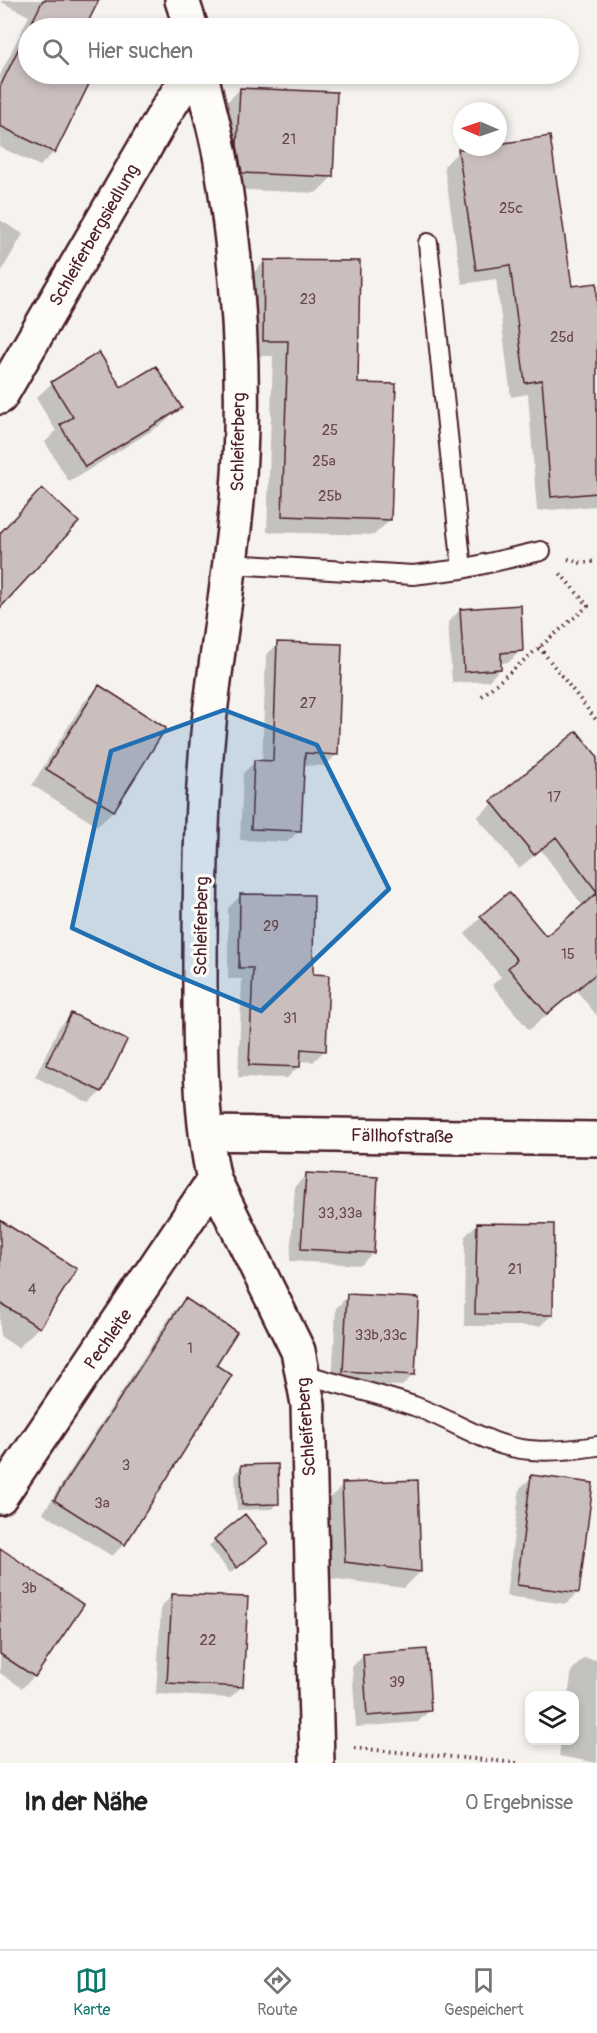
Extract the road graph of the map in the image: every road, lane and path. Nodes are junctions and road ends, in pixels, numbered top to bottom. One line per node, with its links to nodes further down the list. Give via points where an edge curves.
1 (182, 0): 2 (street)
2 (188, 18)
3 (184, 84): 6 (street, Schleiferbergsiedlung)
4 (203, 84): 8 (street, Schleiferberg, via 220,159 237,296 240,429)
5 (428, 243): 9 (lane)
6 (0, 397)
7 (541, 551): 9 (lane); 10 (path, via 588,606)
8 (229, 564): 9 (lane, via 413,575); 13 (street, Schleiferberg, via 209,724 200,908 201,1068)
9 (462, 569)
10 (539, 647): 11 (path); 12 (path)
11 (482, 696)
12 (597, 721)
13 (207, 1132): 14 (street, Fällhofstraße); 15 (street, Schleiferberg)
14 (597, 1139)
15 (214, 1180): 16 (street, Schleiferberg, via 298,1351); 18 (street, Pechleite)
16 (304, 1374): 17 (lane, via 413,1406 518,1449 545,1452); 19 (street, Schleiferberg)
17 (597, 1446)
18 (0, 1497)
19 (317, 1754): 20 (path)
20 (518, 1763)

